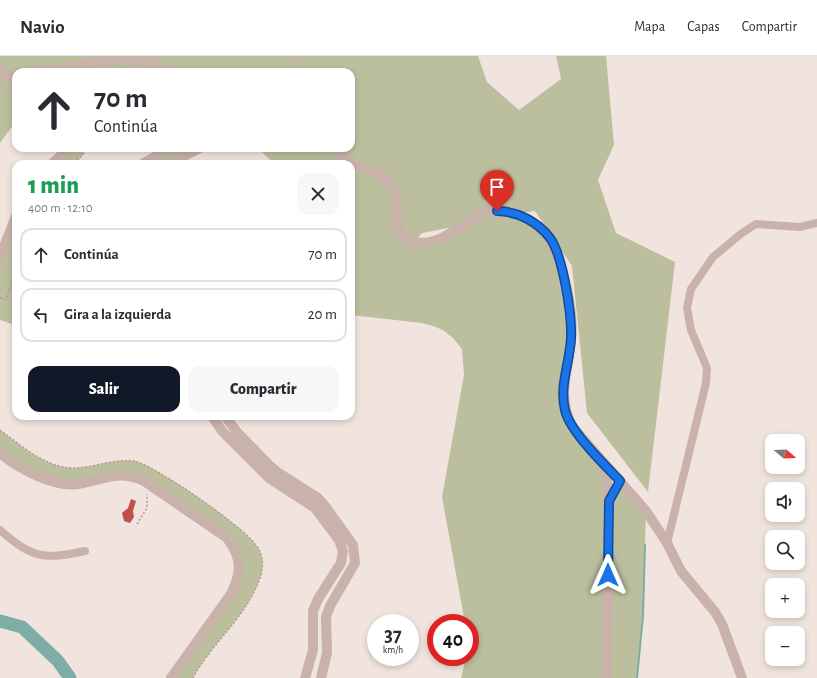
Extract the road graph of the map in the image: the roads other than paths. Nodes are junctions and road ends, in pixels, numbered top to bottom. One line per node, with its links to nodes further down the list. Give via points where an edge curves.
1 (293, 56): 4 (lane)
2 (61, 68): 3 (street, via 123,59 147,62)
3 (162, 68)
4 (294, 68)
5 (1, 73): 6 (street)
6 (12, 74)
7 (65, 152): 11 (street)
8 (163, 152): 12 (street)
9 (192, 152): 13 (street)
10 (338, 152): 14 (street)
11 (56, 160)
12 (149, 160)
13 (176, 160)
14 (347, 160)
15 (355, 165): 22 (street, via 375,172 388,180 396,193 396,223 405,237 413,242 428,243 454,231 486,211 509,211 531,221 550,238 559,261 572,320 564,383 565,412 571,425)
16 (817, 223): 26 (street, via 800,227 756,224 712,257 691,289 687,308 691,330 706,368 706,383)
17 (12, 226): 18 (street)
18 (0, 257)
19 (215, 420): 29 (street, via 222,431 269,478 315,508 339,540 343,551 341,563 313,611 313,650)
20 (228, 420): 30 (street, via 273,469 322,502 353,545 355,563 326,617 327,653)
21 (0, 453): 28 (street, via 17,466 68,485 113,476 136,477 226,538 234,548 239,561 239,572 234,588)
22 (604, 464): 23 (street); 24 (street)
23 (620, 481): 24 (street); 26 (street, via 646,511)
24 (609, 501): 31 (street)
25 (0, 530): 27 (street, via 19,546 42,556 62,556)
26 (667, 543): 32 (street, via 682,571 722,624)
27 (85, 551)
28 (171, 678)
29 (305, 678)
30 (321, 678)
31 (607, 678)
32 (742, 678)

